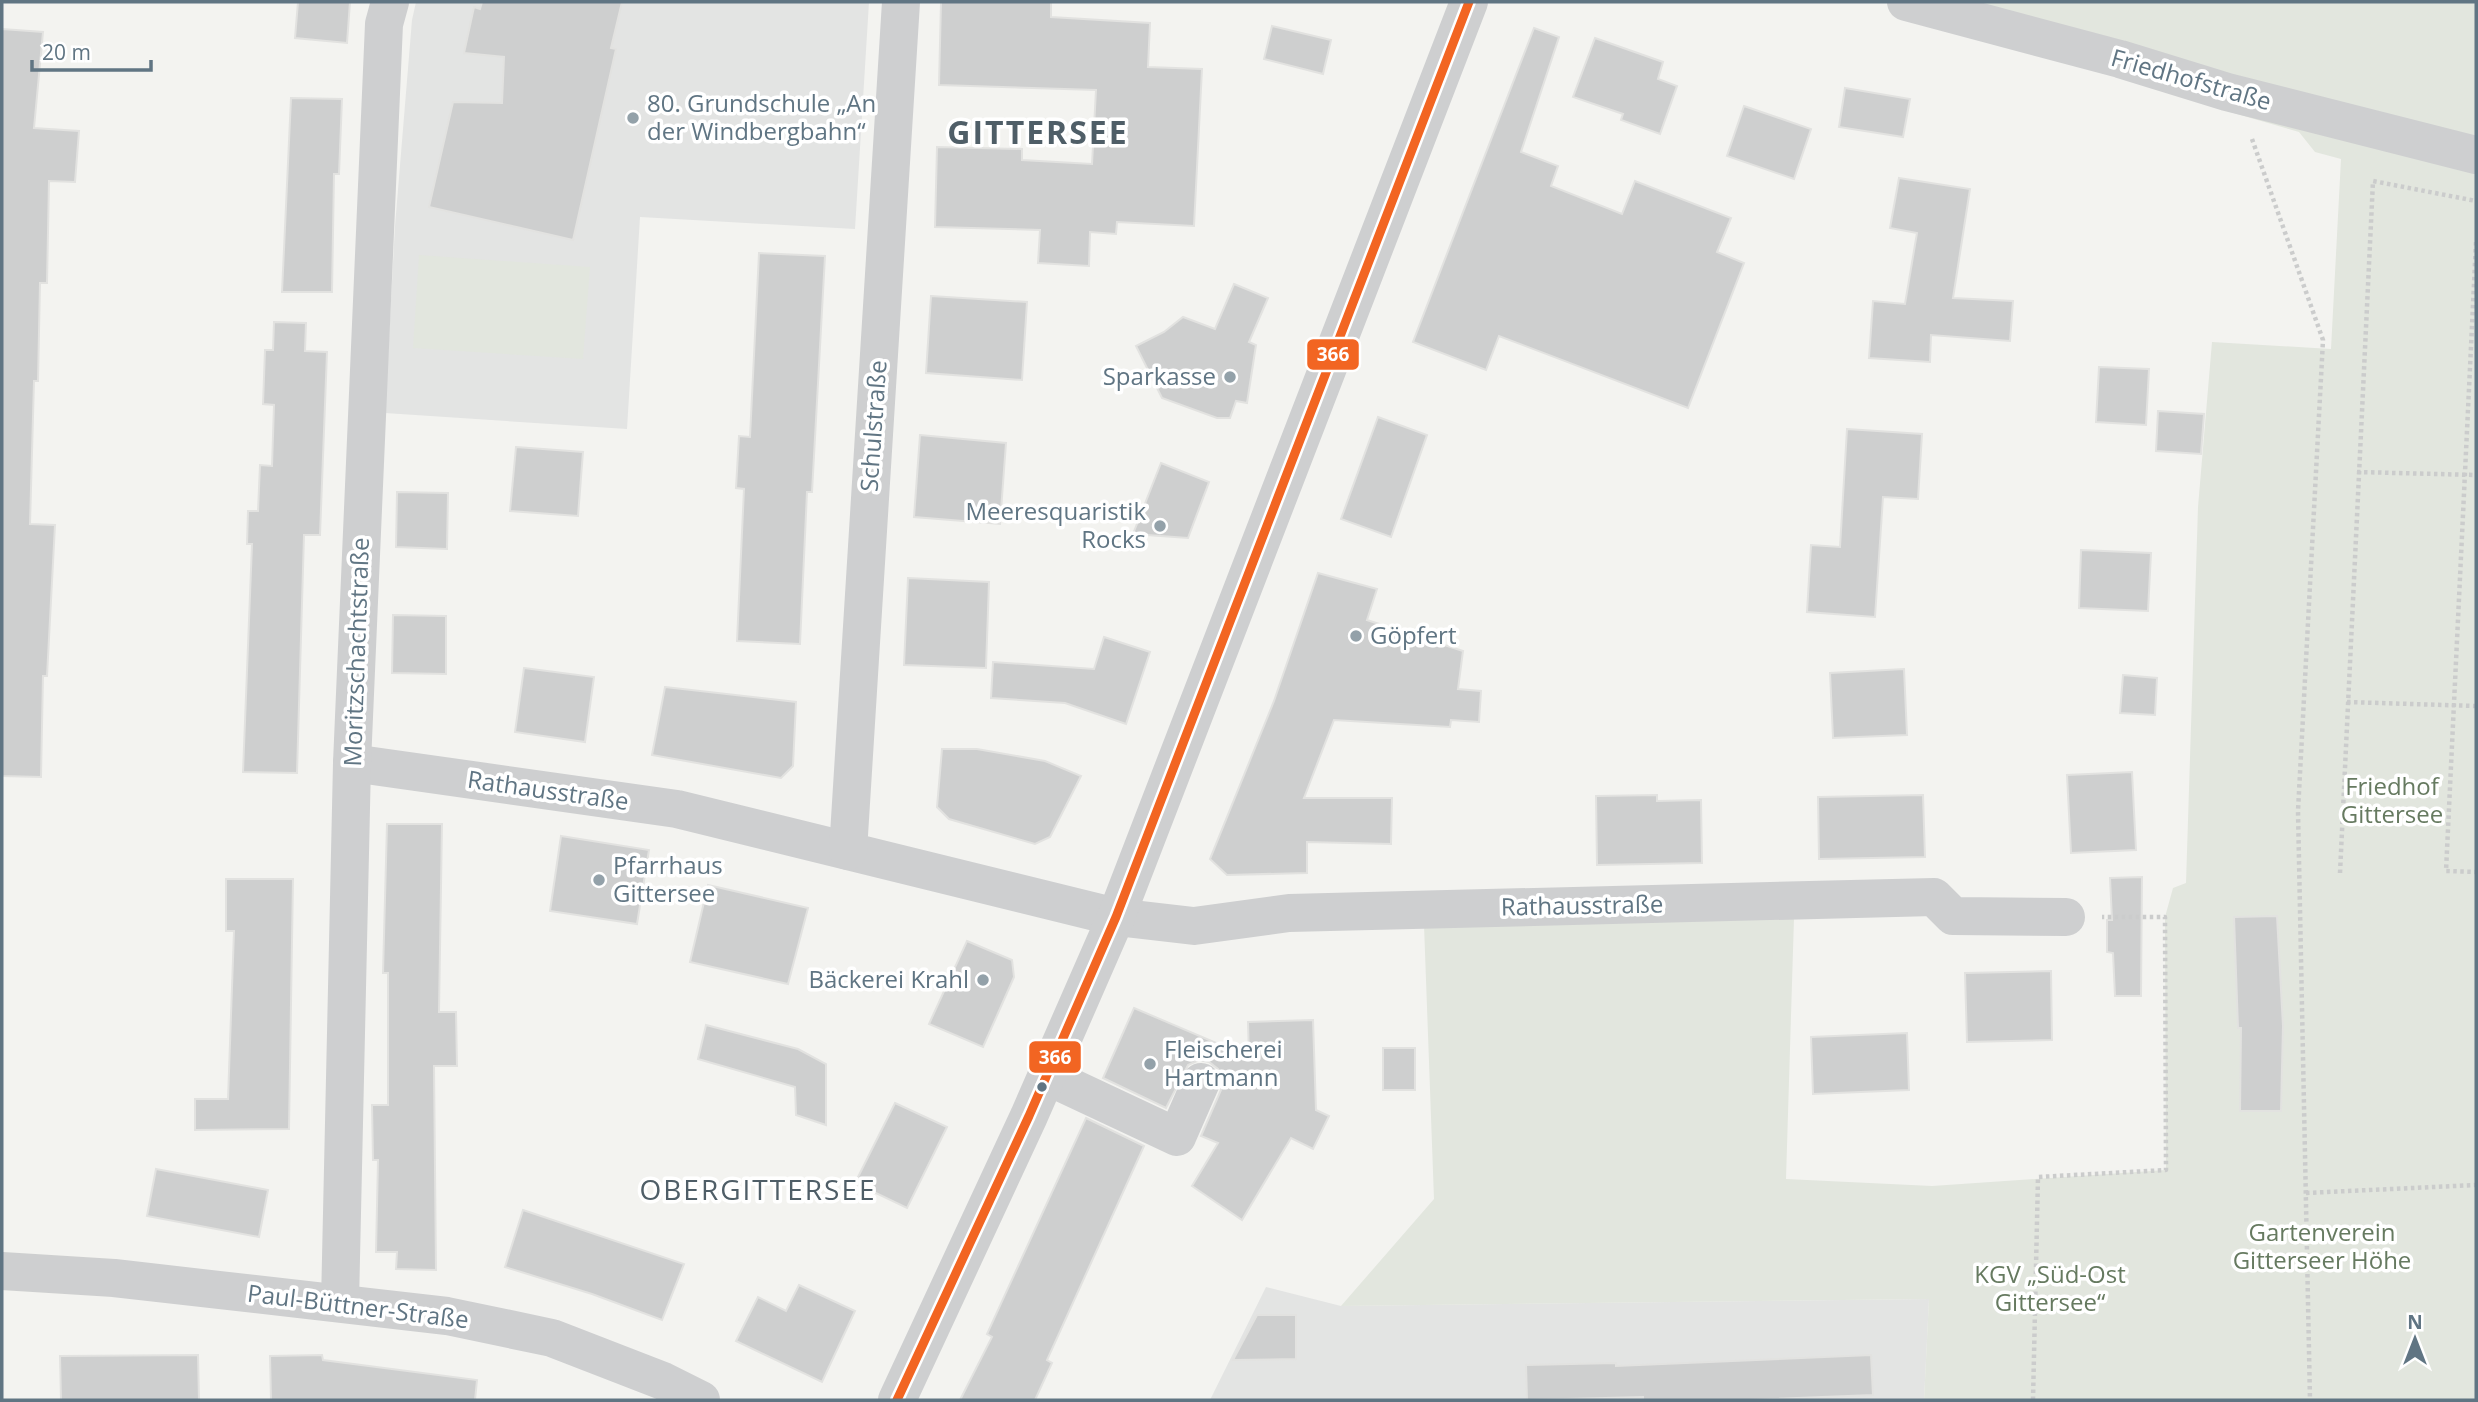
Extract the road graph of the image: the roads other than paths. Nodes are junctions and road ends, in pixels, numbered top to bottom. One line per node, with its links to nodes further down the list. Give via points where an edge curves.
1 (390, 2): 6 (street, Moritzschachtstraße, via 383,38)
2 (901, 2): 7 (street, Schulstraße)
3 (1469, 2): 8 (street)
4 (1906, 2): 5 (street, Friedhofstraße, via 2227,92)
5 (2476, 155)
6 (352, 763): 7 (street, Rathausstraße, via 677,809); 13 (street, Moritzschachtstraße)
7 (848, 851): 8 (street, Rathausstraße)
8 (1116, 917): 9 (street, Rathausstraße, via 1195,926 1289,913 1934,897 1952,916); 10 (street)
9 (2067, 918)
10 (1047, 1076): 11 (street, via 1177,1137); 15 (street)
11 (1201, 1082)
12 (2, 1271): 13 (street, Paul-Büttner-Straße, via 114,1278)
13 (340, 1303): 14 (street, Paul-Büttner-Straße, via 447,1316 552,1338)
14 (701, 1400)
15 (897, 1400)

